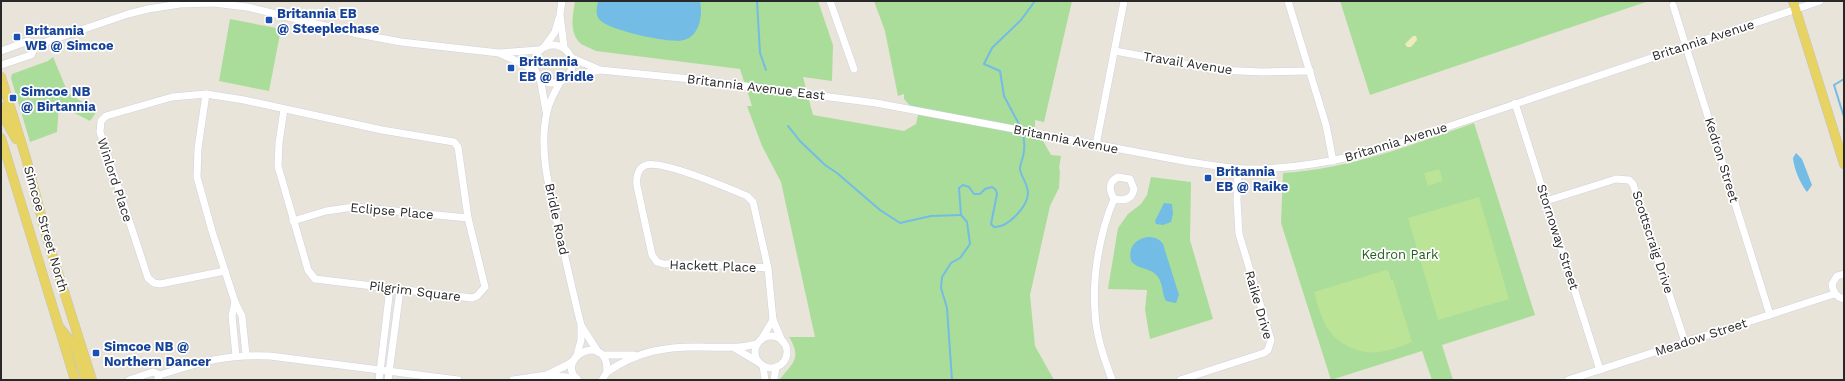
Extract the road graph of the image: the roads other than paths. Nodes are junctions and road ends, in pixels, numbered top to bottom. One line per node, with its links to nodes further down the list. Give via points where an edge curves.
1 (562, 1): 9 (street)
2 (830, 1): 19 (street)
3 (1124, 1): 15 (street)
4 (1288, 1): 22 (street)
5 (1820, 1): 8 (street)
6 (248, 4): 10 (street, via 180,4 148,8); 16 (street, via 358,34)
7 (1673, 5): 11 (street, Kedron Street)
8 (1794, 5): 11 (street, Britannia Avenue); 37 (main road)
9 (560, 14): 12 (street); 13 (street, via 555,32)
10 (37, 45): 14 (street, via 28,42); 18 (street, via 31,55)
11 (1686, 45): 28 (street, Britannia Avenue); 51 (street, Kedron Street)
12 (564, 47): 13 (street, via 555,44); 17 (street)
13 (542, 48): 16 (street); 21 (street, via 534,58)
14 (3, 50)
15 (1115, 50): 22 (street, Travail Avenue, via 1217,70); 34 (street)
16 (499, 54): 21 (street)
17 (572, 58): 20 (street, Britannia Avenue East); 24 (street, via 572,67)
18 (1, 65)
19 (854, 69)
20 (600, 70): 24 (street, Britannia Avenue East); 31 (street, Britannia Avenue East, via 691,79)
21 (535, 71): 25 (street)
22 (1310, 71): 36 (street)
23 (1, 77): 35 (main road, Simcoe Street North)
24 (567, 77): 26 (street)
25 (540, 78): 26 (street, via 549,83); 32 (street, Bridle Road)
26 (560, 82): 32 (street, Bridle Road)
27 (206, 94): 30 (street, Winlord Place); 44 (street, via 198,148 198,177); 44 (street, Winlord Place, via 172,97 110,114 101,122 100,132 148,278 160,284)
28 (1516, 103): 36 (street, Britannia Avenue, via 1379,150); 40 (street, Stornoway Street)
29 (1, 107): 35 (main road)
30 (284, 109): 41 (street, Pilgrim Square, via 454,142 458,147); 42 (street, Pilgrim Square, via 278,166)
31 (911, 109): 34 (street, Britannia Avenue)
32 (547, 112): 53 (street, Bridle Road, via 544,139 547,174)
33 (1, 138): 54 (main road, Simcoe Street North)
34 (1096, 145): 38 (street, Britannia Avenue, via 1184,162)
35 (26, 158): 75 (main road, Simcoe Street North, via 47,238)
36 (1333, 160): 38 (street, Britannia Avenue, via 1275,168)
37 (1844, 164)
38 (1238, 168): 85 (street, Raike Drive, via 1239,234 1271,340 1270,346 1264,353)
39 (1114, 199): 84 (street, via 1104,229 1095,292 1097,328)
40 (1546, 201): 57 (street, Scottscraig Drive, via 1616,179 1629,180 1633,184); 67 (street, Stornoway Street)
41 (468, 218): 42 (street, Eclipse Place, via 354,207 326,211); 47 (street, Pilgrim Square, via 484,280 482,292 472,298)
42 (293, 221): 46 (street, Pilgrim Square, via 308,270 315,278)
43 (768, 268): 43 (street, Hackett Place, via 755,207 749,197 672,168 647,165 640,169 636,180 637,186 652,255 657,262); 52 (street, Hackett Place)
44 (225, 271): 50 (street)
45 (1844, 274): 48 (street, via 1834,280)
46 (390, 288): 47 (street, Pilgrim Square); 66 (street)
47 (400, 290): 68 (street)
48 (1834, 294): 49 (street); 51 (street, Meadow Street)
49 (1844, 299)
50 (235, 302): 60 (street, via 242,316); 62 (street, via 232,316)
51 (1770, 315): 57 (street, Meadow Street)
52 (773, 320): 55 (street, Hackett Place); 56 (street)
53 (580, 325): 59 (street, Bridle Road); 63 (street, Bridle Road, via 581,340)
54 (58, 326): 73 (main road, Simcoe Street North); 74 (main road, via 74,345)
55 (782, 341): 56 (street, via 773,337); 65 (street, via 786,355 783,363)
56 (759, 342): 58 (street); 64 (street, via 755,354)
57 (1685, 342): 67 (street, Meadow Street)
58 (735, 349): 61 (street, via 674,348); 64 (street)
59 (600, 353): 61 (street); 63 (street, via 587,350); 69 (street, via 607,365)
60 (246, 355): 62 (street); 66 (street)
61 (636, 355): 69 (street)
62 (236, 356): 71 (street, via 202,361)
63 (576, 357): 70 (street, via 567,365); 72 (street, Bridle Road, via 572,371)
64 (760, 364): 65 (street, via 770,368); 82 (street)
65 (776, 367): 83 (street)
66 (381, 370): 68 (street); 77 (street)
67 (1600, 370): 86 (street, Meadow Street)
68 (390, 371): 78 (street); 79 (street)
69 (607, 372): 81 (street)
70 (547, 375): 72 (street); 80 (street)
71 (158, 378): 76 (street, via 153,372)
72 (577, 379)
73 (75, 380)
74 (86, 380)
75 (92, 380)
76 (129, 380)
77 (379, 380)
78 (388, 380)
79 (458, 380)
80 (513, 380)
81 (602, 380)
82 (764, 380)
83 (774, 380)
84 (1112, 380)
85 (1180, 380)
86 (1568, 380)

